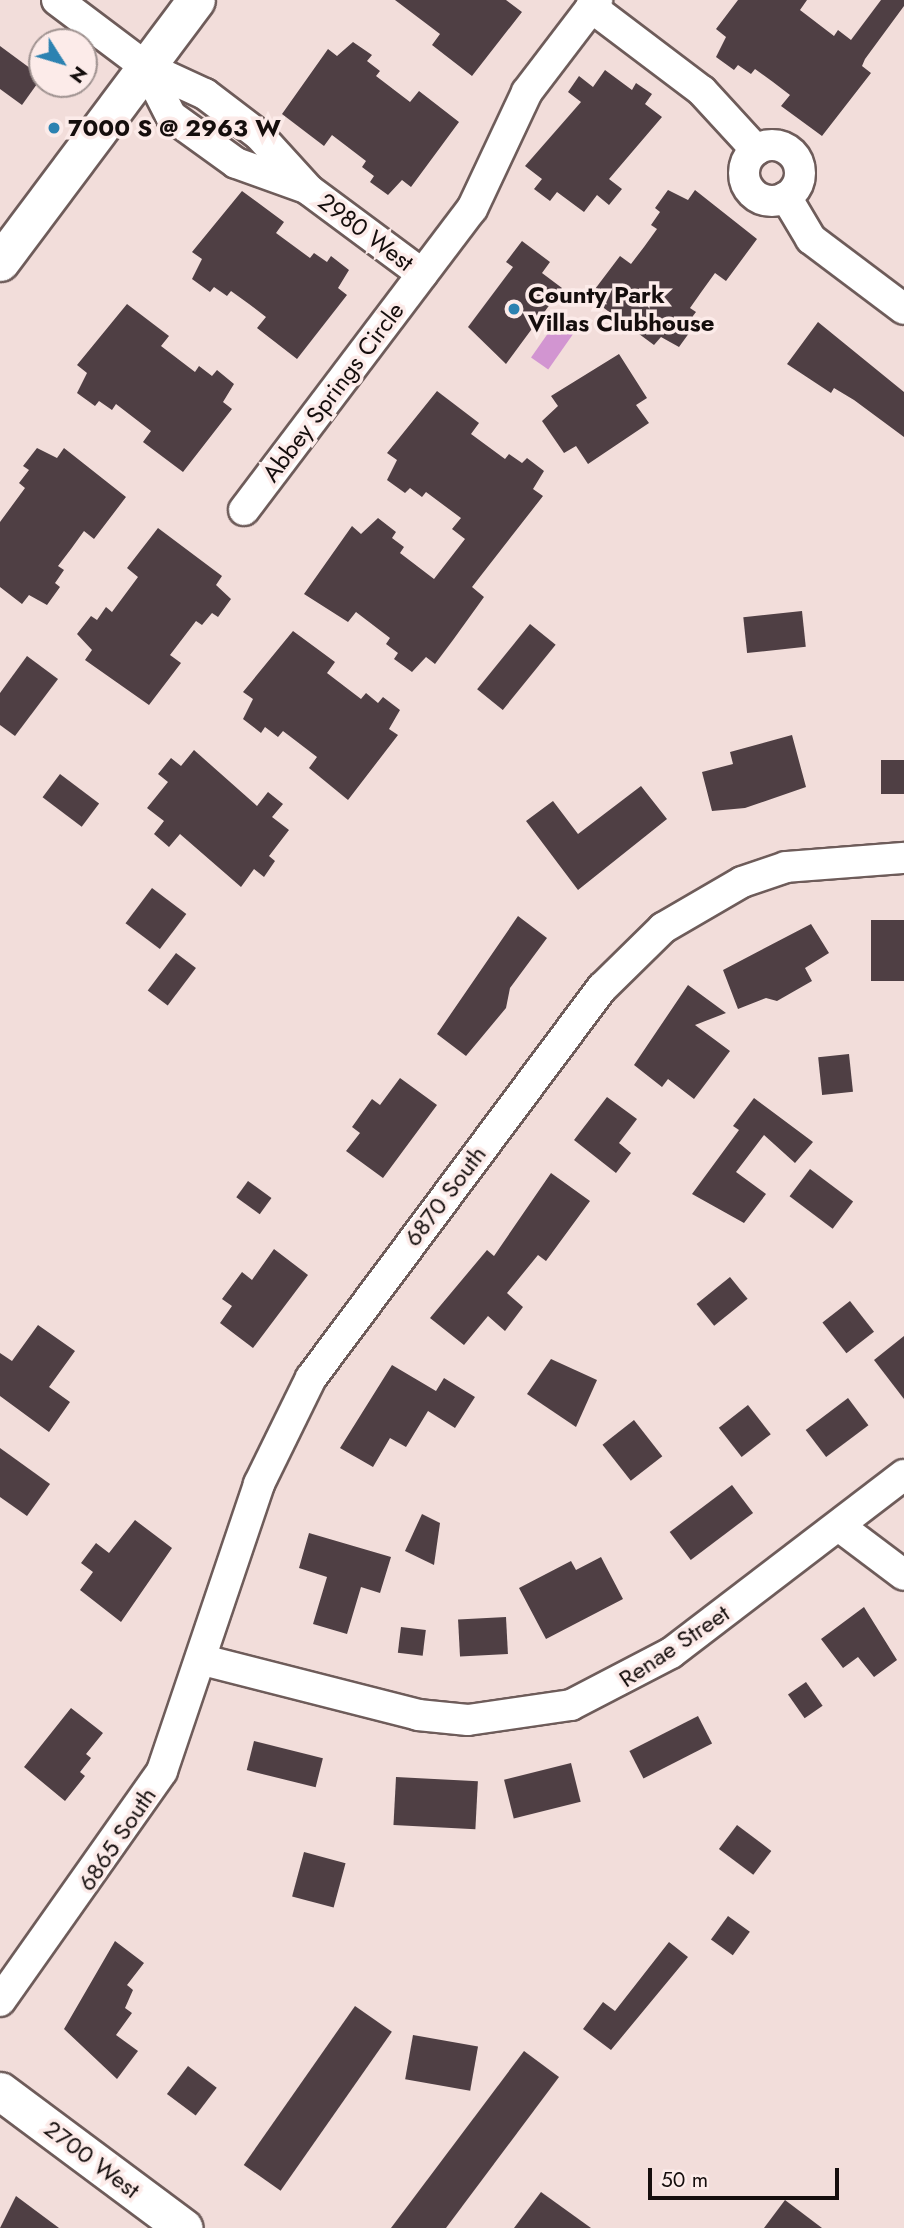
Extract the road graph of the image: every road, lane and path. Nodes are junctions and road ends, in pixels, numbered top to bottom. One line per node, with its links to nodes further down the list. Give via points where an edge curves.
1 (57, 0): 4 (street, 2980 West)
2 (196, 0): 4 (main road)
3 (594, 3): 6 (street, Abbey Springs Circle, via 527,92 472,209); 7 (street, via 702,91 756,150 777,146 793,155 799,181 786,197 811,239)
4 (146, 67): 5 (main road); 6 (street, 2980 West, via 171,116 236,163 309,190)
5 (0, 261)
6 (422, 274): 8 (street, Abbey Springs Circle)
7 (904, 309)
8 (244, 510)
9 (904, 858): 13 (street, 6870 South, via 786,867 701,902 638,948 602,988 311,1378 259,1483)
10 (904, 1475): 11 (street, Renae Street)
11 (838, 1526): 12 (street); 13 (street, Renae Street, via 671,1653 571,1705 468,1720 418,1715)
12 (904, 1575)
13 (204, 1660): 14 (street, 6865 South, via 162,1771)
14 (0, 2001)
15 (0, 2091): 16 (main road, 2700 West)
16 (184, 2228)

